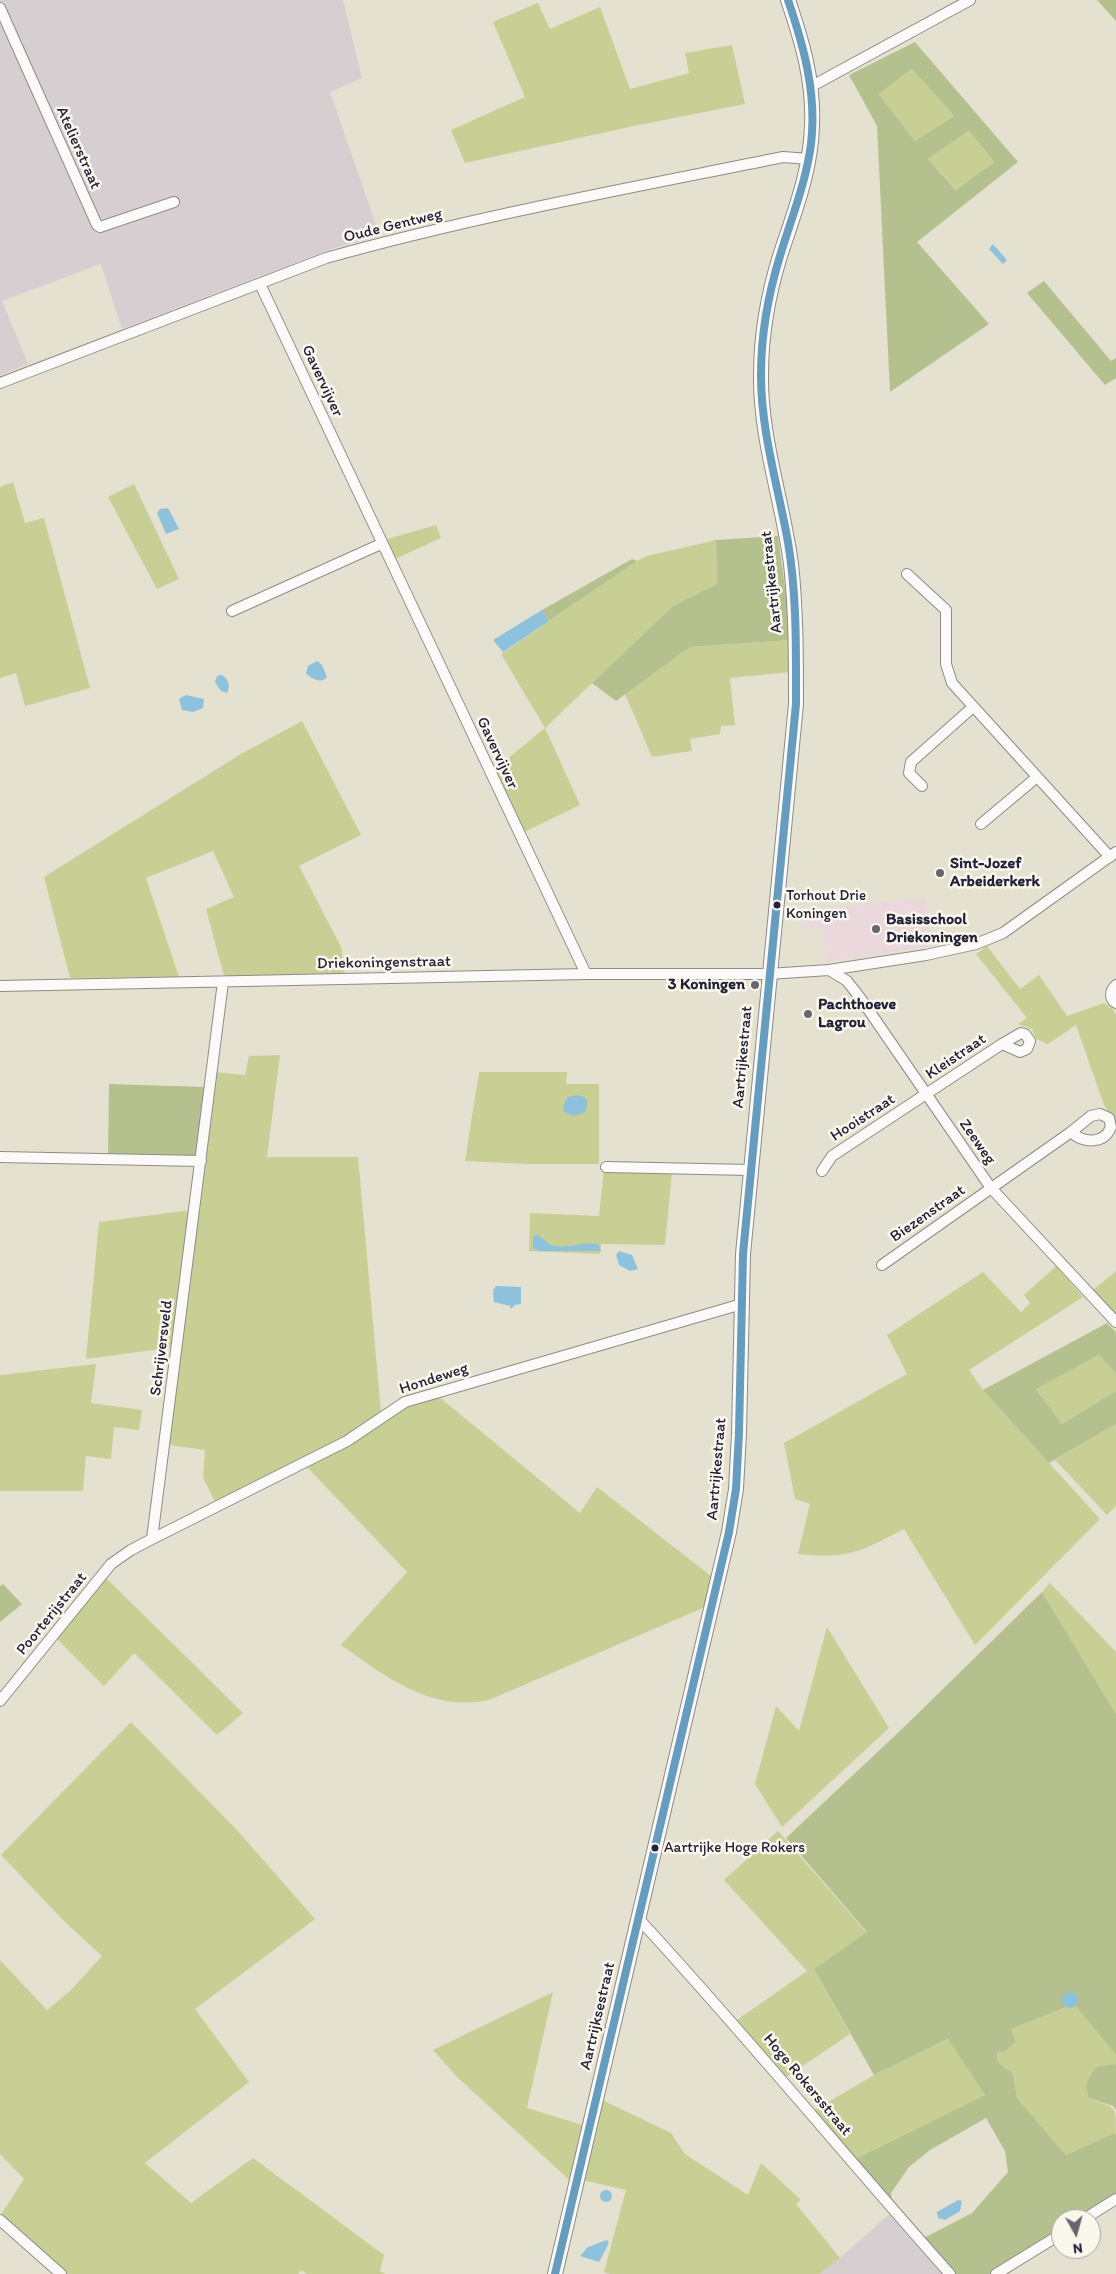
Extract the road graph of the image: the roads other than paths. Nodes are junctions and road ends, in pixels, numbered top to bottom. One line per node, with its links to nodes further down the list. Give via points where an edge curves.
1 (788, 0): 4 (street, Aartrijkestraat, via 803,44)
2 (970, 0): 4 (street)
3 (0, 8): 6 (street, Atelierstraat, via 97,225 114,224)
4 (812, 86): 5 (street, Aartrijkestraat)
5 (809, 159): 7 (street, Oude Gentweg, via 789,157 764,161 379,243 326,258); 19 (street, Aartrijkestraat, via 763,326 761,368 766,430 791,564 796,667 796,704)
6 (174, 202)
7 (260, 284): 8 (street, Oude Gentweg); 9 (street, Gavervijver)
8 (0, 383)
9 (381, 544): 11 (street); 18 (street, Gavervijver)
10 (907, 574): 12 (street, via 946,610 946,664 952,683)
11 (232, 611)
12 (974, 707): 13 (street); 14 (street, via 911,762 909,772)
13 (1037, 777): 15 (street); 16 (street)
14 (922, 786)
15 (981, 824)
16 (1113, 854): 17 (street, Driekoningenstraat, via 1003,933 976,944 926,955)
17 (829, 970): 19 (street, Driekoningenstraat); 25 (street, Zeeweg, via 847,981)
18 (586, 974): 19 (street, Driekoningenstraat); 20 (street, Driekoningenstraat)
19 (768, 974): 30 (street, Aartrijkestraat)
20 (223, 982): 22 (street, Driekoningenstraat); 28 (street, Schrijversveld)
21 (1116, 985): 23 (street, via 1111,992)
22 (0, 986)
23 (1116, 1003)
24 (1002, 1044): 25 (street, Kleistraat)
25 (926, 1094): 31 (street, Hooistraat, via 832,1156); 32 (street, Zeeweg)
26 (1071, 1132): 32 (street, Biezenstraat)
27 (0, 1157): 28 (street)
28 (201, 1160): 36 (street, Schrijversveld)
29 (606, 1167): 30 (street)
30 (750, 1170): 34 (street, Aartrijkestraat)
31 (822, 1171)
32 (991, 1188): 33 (street, Biezenstraat); 35 (street, Zeeweg)
33 (882, 1265)
34 (742, 1304): 36 (street, Hondeweg, via 405,1402 347,1441); 39 (street, Aartrijkestraat, via 736,1489)
35 (1116, 1322)
36 (152, 1539): 37 (street, Hondeweg)
37 (107, 1569): 38 (street, Poorterijstraat)
38 (0, 1701)
39 (674, 1765): 40 (street, Aartrijksestraat)
40 (638, 1918): 46 (street, Aartrijksestraat); 47 (street, Hoge Rokersstraat, via 734,2022)
41 (1116, 2199): 42 (street)
42 (1100, 2209)
43 (0, 2220): 45 (street)
44 (1051, 2240): 48 (street)
45 (61, 2274)
46 (555, 2274)
47 (950, 2274)
48 (996, 2274)

